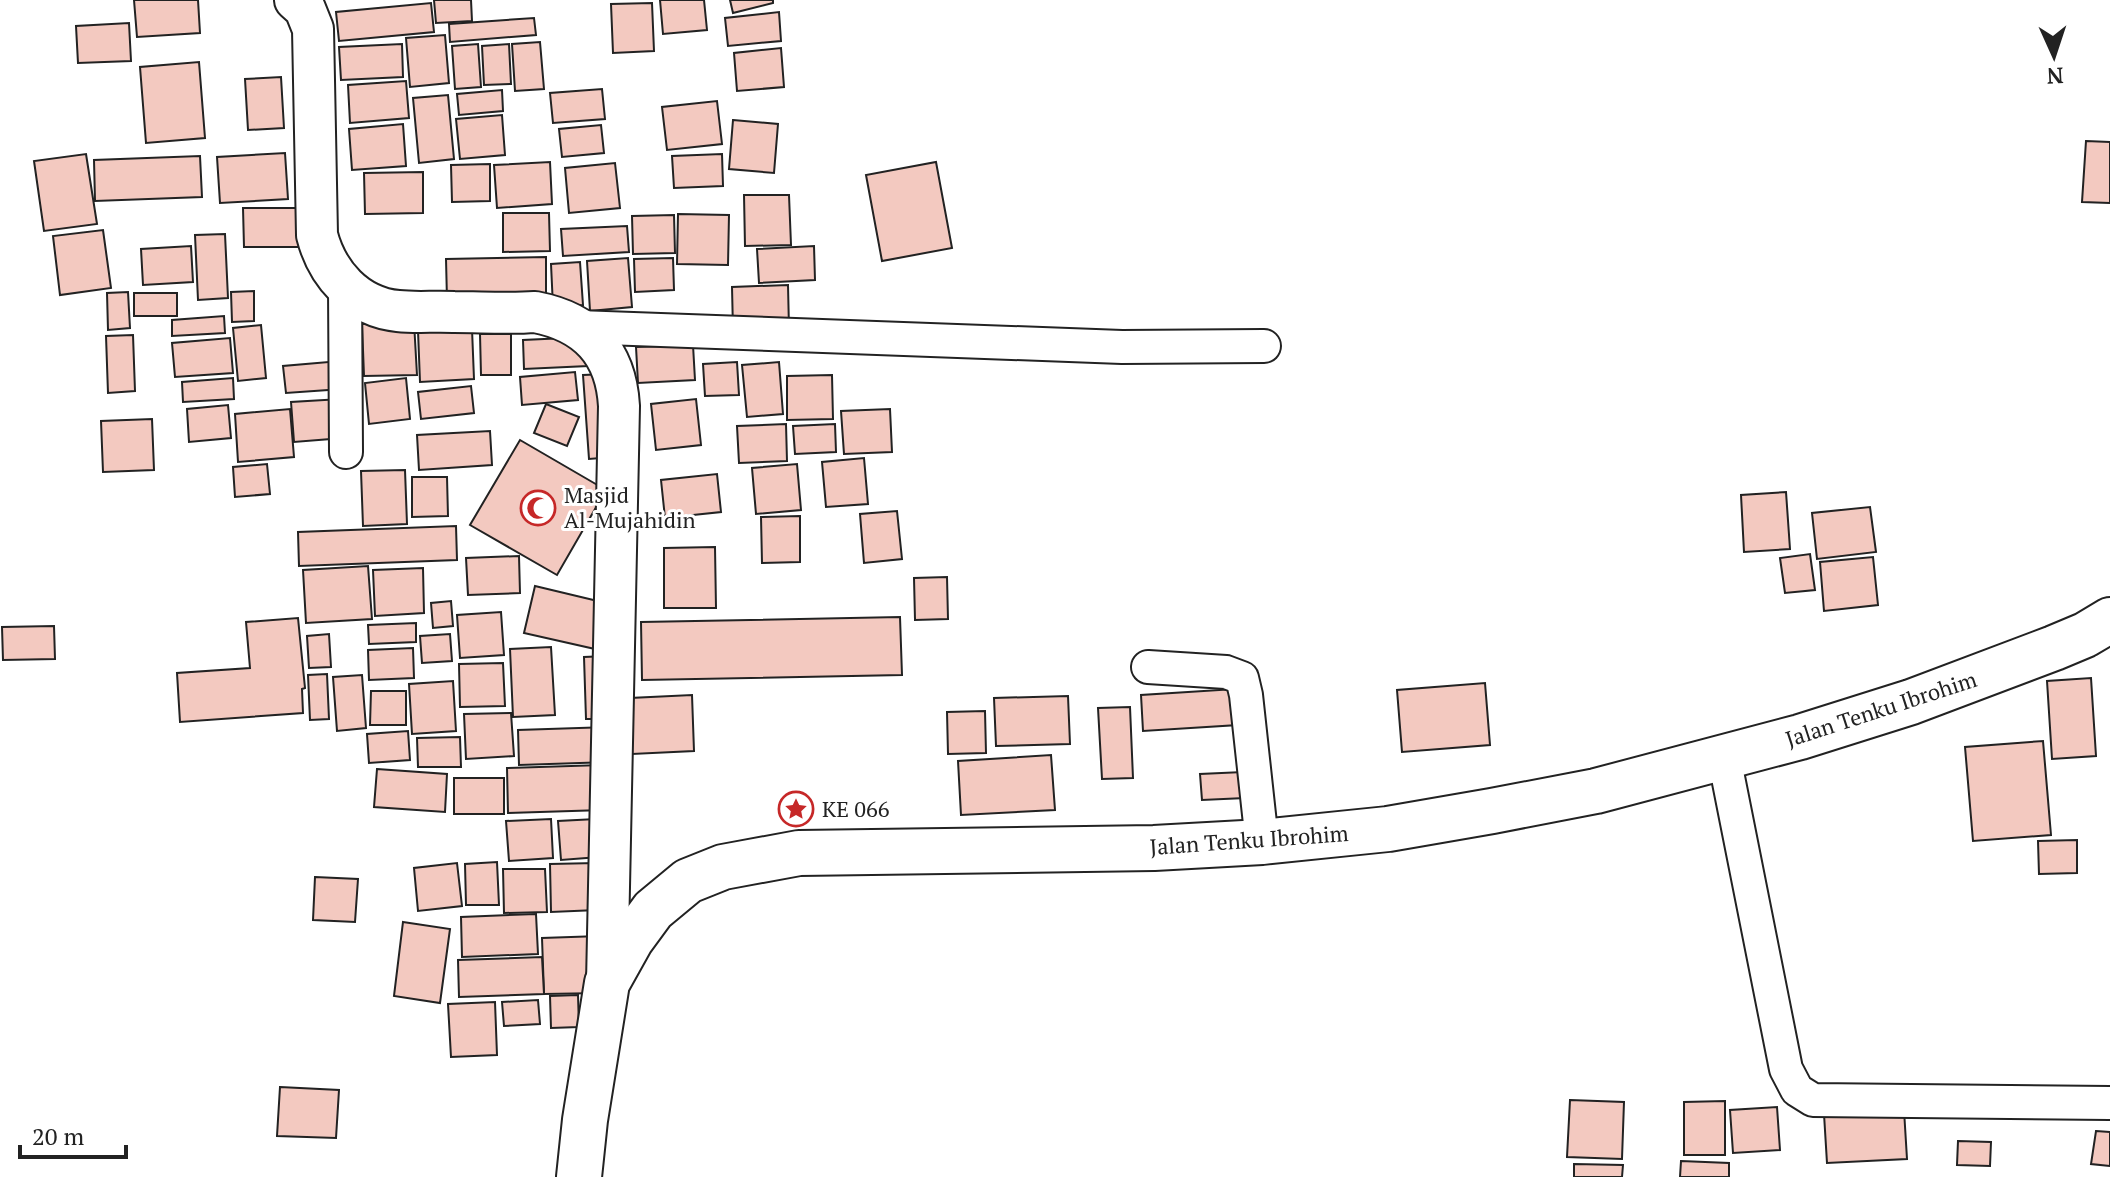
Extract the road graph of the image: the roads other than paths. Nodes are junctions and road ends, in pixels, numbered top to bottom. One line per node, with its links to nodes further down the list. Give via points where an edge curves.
1 (302, 3): 2 (street, via 313,29 317,235 326,263)
2 (345, 287): 3 (street, via 369,303 398,311 535,312); 5 (street)
3 (578, 327): 4 (street, via 1122,347); 10 (street, via 609,361 619,406)
4 (1264, 346)
5 (346, 452)
6 (2110, 620): 8 (main road, Jalan Tenku Ibrohim, via 2054,648 1911,702)
7 (1148, 667): 9 (street, via 1226,672 1242,678)
8 (1724, 757): 9 (main road, Jalan Tenku Ibrohim, via 1596,791 1492,811); 11 (street, via 1786,1069 1797,1090 1813,1100)
9 (1262, 842): 10 (main road, Jalan Tenku Ibrohim, via 799,853 723,867 688,881 653,910)
10 (607, 983): 12 (main road, Jalan Tenku Ibrohim)
11 (2110, 1103)
12 (579, 1177)

